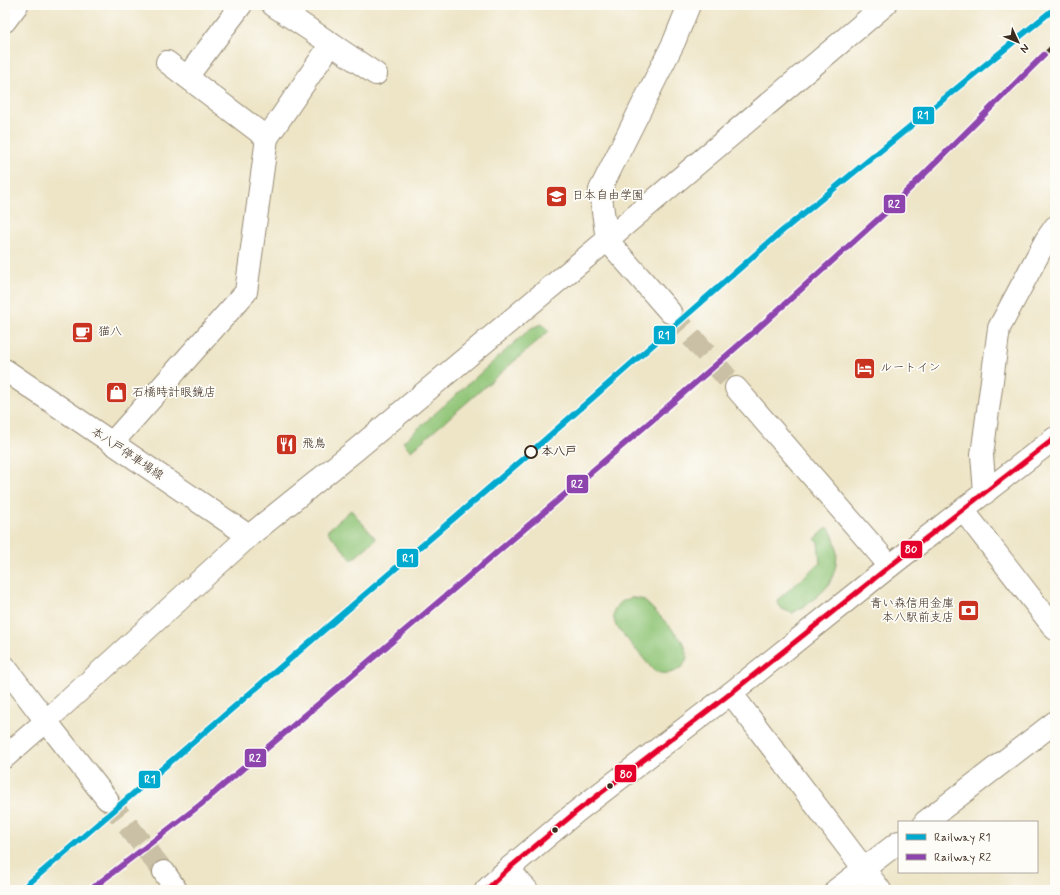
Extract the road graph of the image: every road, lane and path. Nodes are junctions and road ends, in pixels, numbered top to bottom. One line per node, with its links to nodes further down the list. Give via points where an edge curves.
1 (241, 5): 8 (street)
2 (273, 5): 5 (street)
3 (689, 5): 11 (street, via 674,42 600,190)
4 (885, 5): 11 (street)
5 (331, 44): 7 (street); 9 (street)
6 (167, 62): 8 (street)
7 (376, 74)
8 (187, 77): 9 (street)
9 (267, 138): 16 (street, via 246,292)
10 (1055, 227): 17 (street, via 999,328 982,455)
11 (607, 240): 12 (street); 19 (street)
12 (670, 312)
13 (5, 370): 16 (street, 本八戸停車場線)
14 (736, 388): 20 (street)
15 (1055, 438): 17 (street)
16 (112, 444): 19 (street, 本八戸停車場線)
17 (985, 493): 18 (street)
18 (963, 510): 20 (street); 21 (street)
19 (249, 536): 24 (street)
20 (890, 566): 23 (street)
21 (1055, 629)
22 (5, 667): 24 (street)
23 (731, 693): 30 (street); 31 (street, via 576,812)
24 (46, 721): 26 (street); 27 (street)
25 (1055, 722): 28 (street)
26 (5, 757)
27 (107, 799)
28 (926, 821)
29 (898, 843): 30 (street)
30 (864, 868): 36 (street); 37 (street)
31 (508, 869): 34 (street); 35 (street)
32 (164, 872): 33 (street)
33 (176, 890)
34 (486, 890)
35 (527, 890)
36 (836, 890)
37 (880, 890)

